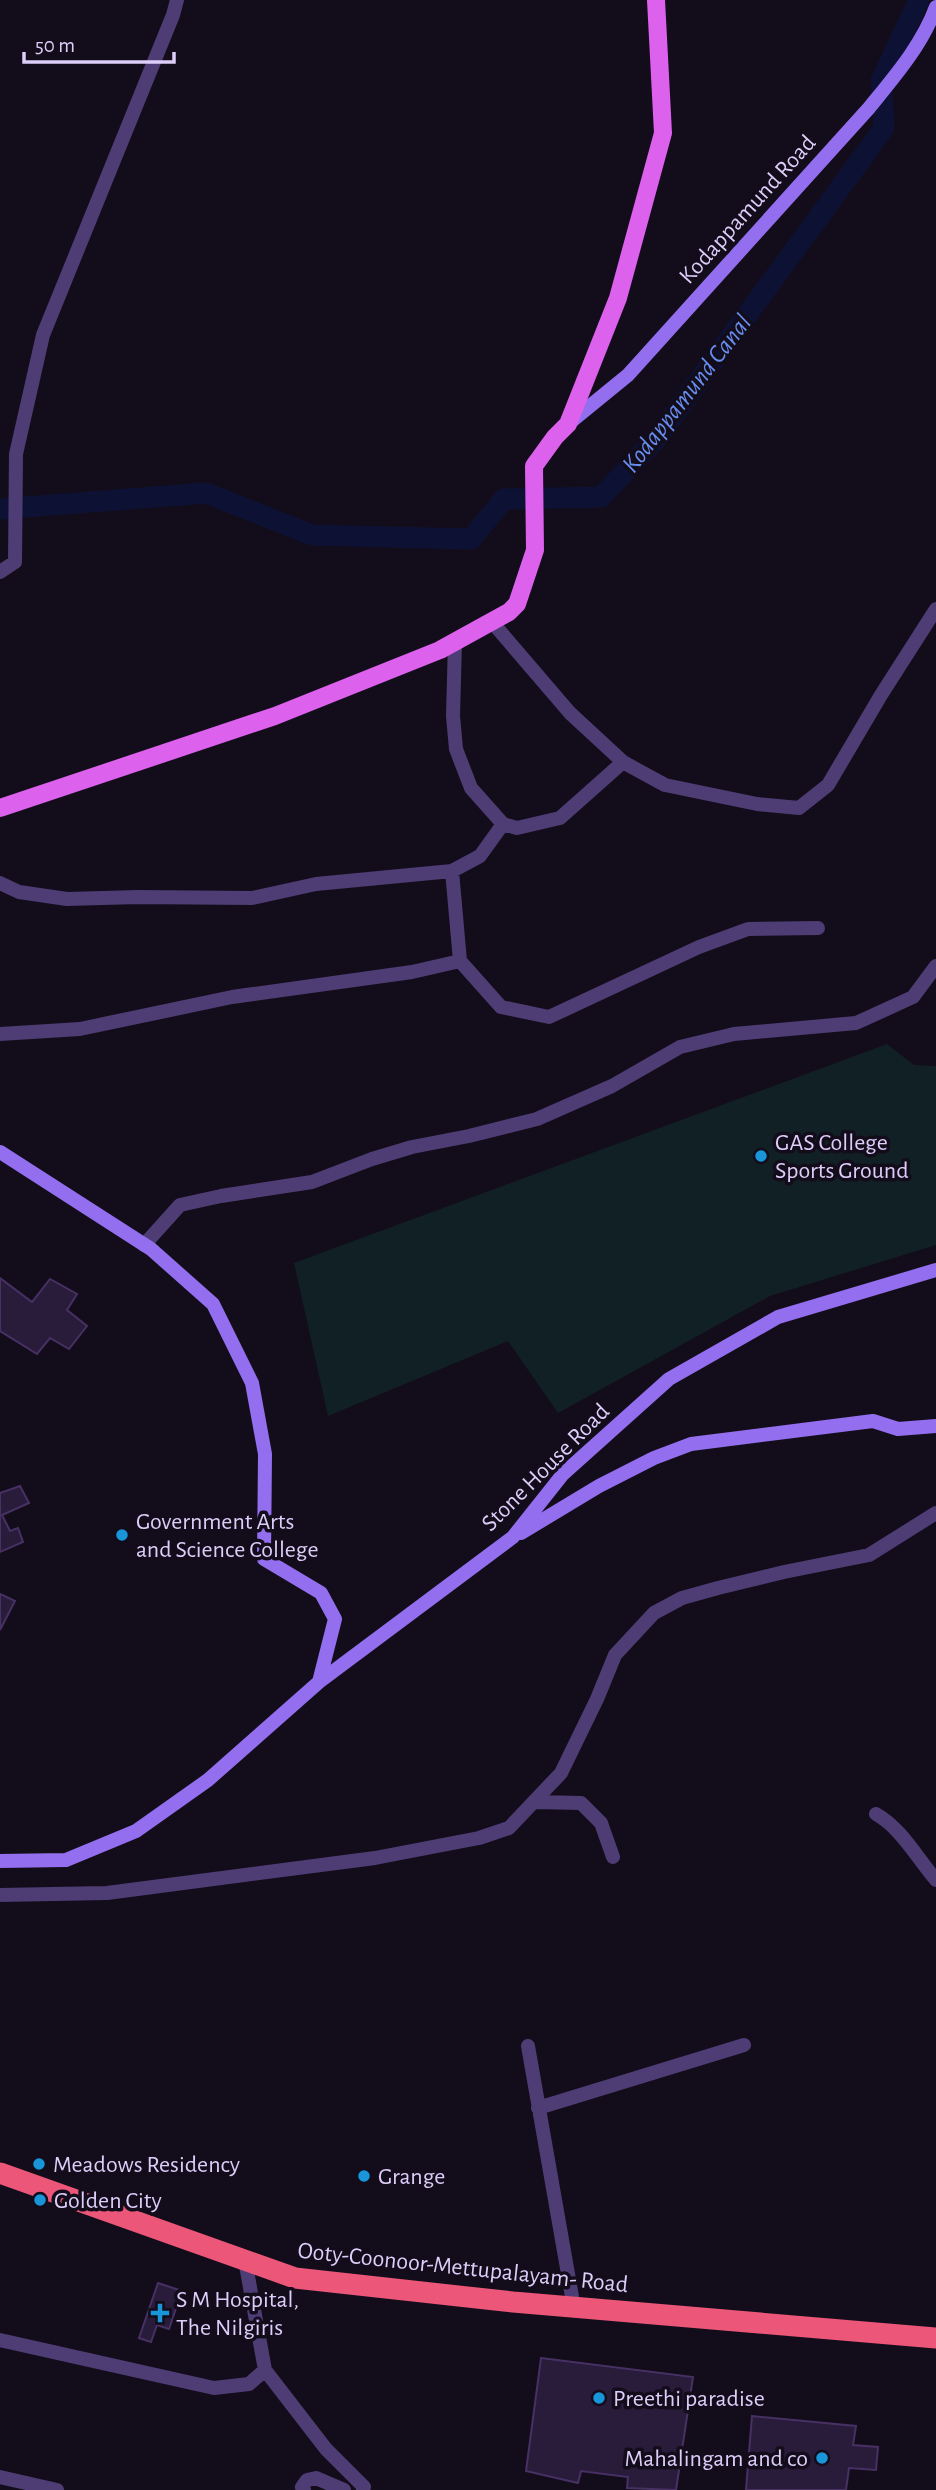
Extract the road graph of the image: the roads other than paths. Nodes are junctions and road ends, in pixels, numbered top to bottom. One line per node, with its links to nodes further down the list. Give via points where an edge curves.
1 (177, 0): 5 (street, via 43,335 16,454 16,562)
2 (656, 0): 4 (main road, via 663,133 618,298)
3 (936, 6): 4 (street, Kodappamund Road, via 928,29 869,107 628,375)
4 (568, 424): 7 (main road, via 534,467 535,550 517,604)
5 (0, 572)
6 (936, 608): 9 (street, via 828,785 799,808 665,785)
7 (492, 622): 8 (main road); 9 (street, via 570,713)
8 (455, 642): 10 (main road, via 275,716); 11 (street, via 456,748 471,788)
9 (622, 762): 11 (street, via 561,818 517,828)
10 (0, 808)
11 (503, 824): 12 (street, via 480,856)
12 (452, 871): 13 (street, via 316,884 251,898 67,899 19,892); 15 (street)
13 (0, 883)
14 (818, 928): 15 (street, via 748,929 549,1017 501,1007)
15 (460, 961): 17 (street, via 232,997 80,1029)
16 (936, 966): 19 (street, via 913,997 856,1023 734,1034 680,1046 612,1086 537,1119 412,1147 312,1182 180,1205)
17 (0, 1034)
18 (0, 1152): 19 (street)
19 (144, 1245): 24 (street, via 213,1304 251,1383 265,1454 264,1559 320,1593 334,1619)
20 (936, 1270): 23 (street, Stone House Road, via 778,1317 669,1379 563,1474)
21 (936, 1426): 23 (street, via 898,1429 873,1421 691,1444 599,1486)
22 (936, 1513): 25 (street, via 869,1555 718,1588 682,1598 654,1614 615,1655 561,1773)
23 (513, 1537): 24 (street, Stone House Road)
24 (319, 1682): 28 (street, Stone House Road, via 208,1780 136,1831 65,1860)
25 (535, 1802): 27 (street, via 581,1803 601,1823); 30 (street, via 509,1828 375,1858 107,1893)
26 (876, 1814): 29 (street, via 892,1826)
27 (613, 1857)
28 (0, 1861)
29 (936, 1880)
30 (0, 1895)
31 (744, 2045): 33 (street)
32 (528, 2046): 33 (street)
33 (538, 2108): 36 (street)
34 (0, 2173): 35 (highway, Ooty-Coonoor-Mettupalayam- Road)
35 (245, 2260): 36 (highway, Ooty-Coonoor-Mettupalayam- Road, via 295,2278); 39 (street)
36 (574, 2308): 37 (highway, Ooty-Coonoor-Mettupalayam- Road)
37 (936, 2338)
38 (0, 2340): 39 (street, via 215,2388 249,2384)
39 (265, 2370): 44 (street)
40 (0, 2477): 41 (street)
41 (57, 2490)
42 (304, 2490): 43 (street, via 307,2480 316,2477)
43 (344, 2490)
44 (363, 2490)

